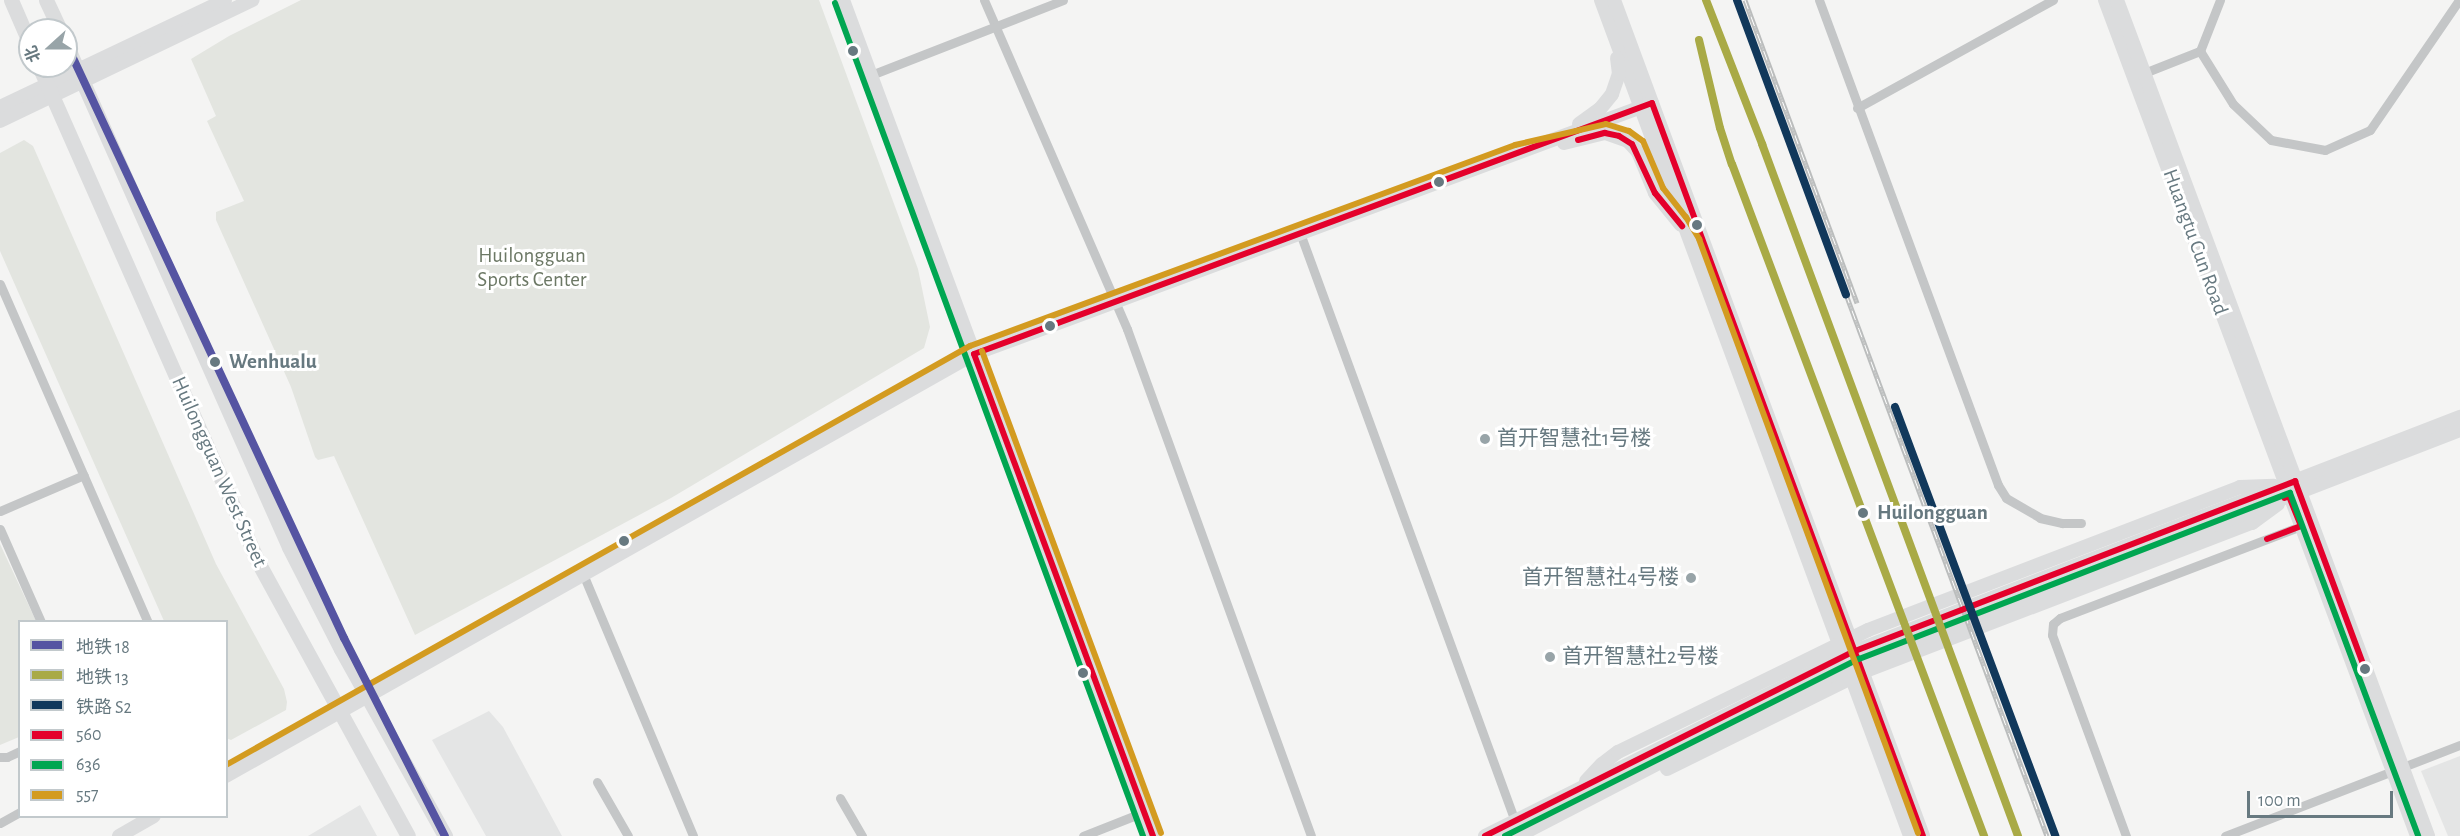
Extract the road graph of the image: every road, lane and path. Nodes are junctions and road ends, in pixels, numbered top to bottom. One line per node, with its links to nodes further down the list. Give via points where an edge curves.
1 (10, 0): 17 (main road)
2 (46, 0): 18 (main road)
3 (225, 0): 24 (main road)
4 (252, 0): 24 (main road)
5 (843, 0): 22 (main road)
6 (984, 0): 19 (street)
7 (1063, 0): 19 (street)
8 (1596, 0): 31 (main road, via 1618,63 1617,84 1595,113)
9 (1601, 0): 27 (main road)
10 (1614, 0): 27 (main road)
11 (1819, 0): 29 (street)
12 (2053, 0): 29 (street)
13 (2105, 0): 23 (main road, Huangtu Cun Road)
14 (2117, 0): 23 (main road, Huangtu Cun Road)
15 (2220, 0): 20 (street)
16 (2459, 0): 20 (street, via 2370,130 2325,150 2271,140 2233,104)
17 (18, 18)
18 (54, 18)
19 (994, 27): 22 (street); 36 (street)
20 (2200, 51): 23 (street)
21 (78, 71): 24 (main road, Huilongguan West Street)
22 (871, 75): 37 (main road)
23 (2139, 75): 41 (main road, Huangtu Cun Road)
24 (80, 76): 26 (main road); 51 (main road, Huilongguan West Street, via 266,497)
25 (44, 78): 26 (main road, Huilongguan West Street)
26 (50, 90): 28 (main road); 30 (main road); 52 (main road, Huilongguan West Street, via 254,551)
27 (1646, 105): 31 (main road); 34 (main road); 47 (main road)
28 (0, 107)
29 (1857, 108): 43 (street, via 2002,493 2040,518)
30 (0, 121)
31 (1550, 141): 32 (main road)
32 (1518, 153): 33 (main road); 34 (main road, via 1598,134 1625,139 1638,152 1655,194)
33 (1300, 233): 36 (main road); 64 (street)
34 (1691, 243): 47 (main road)
35 (0, 284): 40 (street)
36 (1115, 301): 37 (main road); 74 (street)
37 (974, 354): 46 (main road); 61 (main road)
38 (2460, 417): 41 (main road)
39 (2460, 430): 41 (main road)
40 (84, 475): 42 (street); 49 (street)
41 (2292, 488): 44 (main road); 56 (main road); 60 (main road, via 1855,651); 60 (main road, via 2252,523 1863,672 1633,786)
42 (0, 511)
43 (2081, 523)
44 (2301, 526): 56 (main road); 79 (street, via 2060,618 2053,624 2052,635)
45 (0, 529): 48 (street)
46 (583, 574): 51 (main road); 70 (street)
47 (1836, 619): 50 (main road)
48 (41, 620)
49 (148, 620)
50 (1863, 693): 77 (main road); 78 (main road)
51 (367, 696): 52 (main road); 68 (main road, Huilongguan West Street)
52 (340, 712): 57 (main road); 67 (main road, Huilongguan West Street)
53 (2460, 745): 56 (street)
54 (18, 752): 55 (street)
55 (0, 757)
56 (2397, 770): 80 (street); 81 (main road); 82 (main road)
57 (228, 775)
58 (597, 782): 69 (street)
59 (840, 798): 71 (street)
60 (1575, 798): 64 (main road); 76 (main road)
61 (1144, 812): 72 (street); 73 (main road)
62 (18, 813): 65 (street)
63 (150, 818): 66 (main road)
64 (1515, 820): 75 (main road)
65 (0, 823)
66 (119, 836)
67 (408, 836)
68 (445, 836)
69 (628, 836)
70 (693, 836)
71 (862, 836)
72 (1083, 836)
73 (1153, 836)
74 (1311, 836)
75 (1485, 836)
76 (1518, 836)
77 (1910, 836)
78 (1923, 836)
79 (2126, 836)
80 (2225, 836)
81 (2417, 836)
82 (2428, 836)

